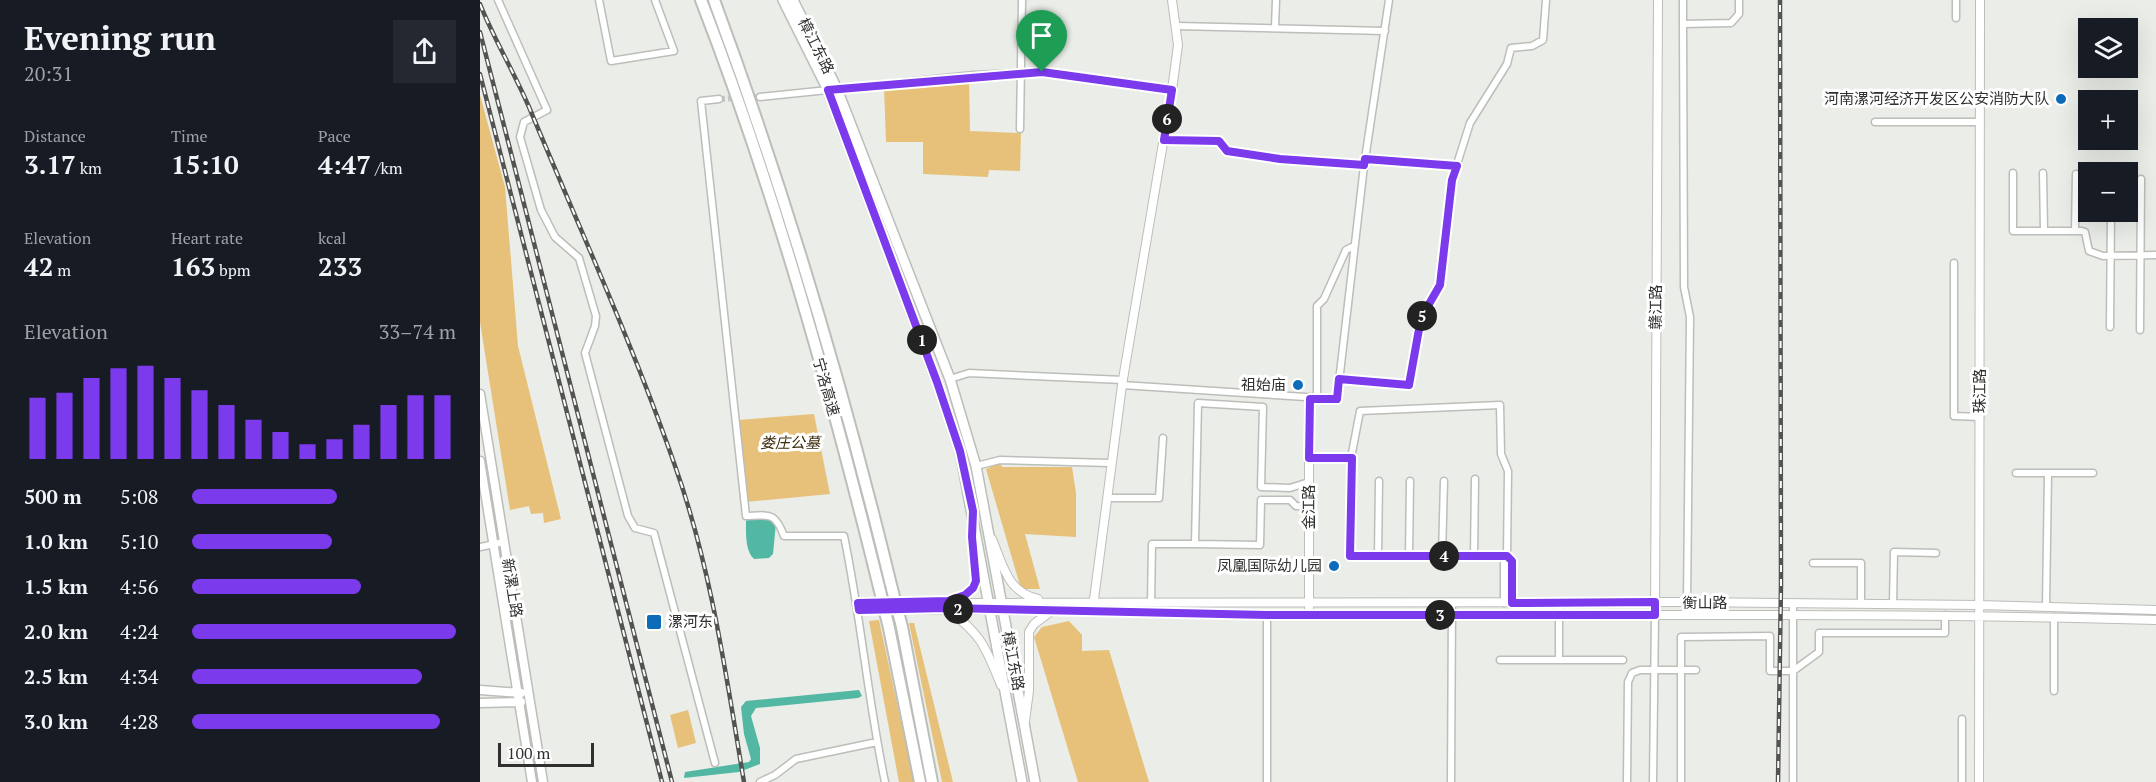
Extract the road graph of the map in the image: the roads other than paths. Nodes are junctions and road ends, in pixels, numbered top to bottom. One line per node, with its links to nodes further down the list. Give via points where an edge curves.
1 (498, 0): 133 (street, via 547,110 524,122 520,137 541,210 555,237 579,258 596,316 585,352 625,505 635,528 654,533)
2 (599, 0): 3 (street, via 611,61 674,51)
3 (655, 0)
4 (701, 0): 138 (highway, 宁洛高速, bridge, via 796,279 853,482 889,628)
5 (714, 0): 139 (highway, 宁洛高速, bridge, via 807,278 865,477 902,627)
6 (783, 0): 24 (main road, 樟江东路)
7 (793, 0): 24 (main road, 樟江东路)
8 (1022, 0): 23 (street)
9 (1172, 0): 20 (street)
10 (1276, 0): 21 (street)
11 (1389, 0): 22 (street)
12 (1546, 0): 33 (street, via 1543,40 1532,46 1511,48 1507,64 1470,123)
13 (1658, 0): 85 (street, 赣江路)
14 (1683, 0): 19 (street)
15 (1739, 0): 19 (street, via 1739,14 1731,23)
16 (1956, 0): 18 (street)
17 (1980, 0): 29 (street, 珠江路)
18 (1956, 18)
19 (1683, 24): 86 (street, via 1684,287 1690,317)
20 (1177, 26): 21 (street); 25 (street)
21 (1275, 27): 22 (street)
22 (1385, 32): 32 (street)
23 (1021, 72): 24 (street); 25 (street); 30 (street)
24 (832, 90): 26 (street); 48 (main road, 樟江东路); 72 (main road, 樟江东路, via 937,382 960,451)
25 (1172, 90): 31 (street)
26 (760, 97)
27 (719, 99): 99 (street, via 701,101 746,516 771,515 779,521 784,537 844,536)
28 (1875, 122): 29 (street)
29 (1980, 122): 53 (street, 珠江路)
30 (1020, 129)
31 (1164, 140): 32 (street, via 1219,141 1227,151 1280,159); 50 (street)
32 (1365, 162): 33 (street); 41 (street)
33 (1457, 166): 49 (street, via 1440,285 1421,318 1409,385)
34 (2013, 173): 39 (street, via 2013,231)
35 (2043, 173): 39 (street)
36 (2076, 174): 40 (street)
37 (2141, 178): 42 (street)
38 (2110, 222): 44 (street)
39 (2044, 231): 40 (street)
40 (2075, 231): 44 (street, via 2085,232 2089,251)
41 (1354, 246): 49 (street); 52 (street, via 1346,250 1317,306)
42 (2140, 255): 43 (street); 44 (street); 47 (street)
43 (2156, 255)
44 (2110, 256): 46 (street)
45 (1954, 263): 53 (street, via 1954,416)
46 (2110, 327)
47 (2140, 330)
48 (950, 379): 50 (street, via 969,373); 59 (main road, 樟江东路)
49 (1339, 379): 52 (street, via 1337,399)
50 (1122, 382): 52 (street); 58 (street)
51 (480, 394): 74 (main road, 新漯上路)
52 (1313, 399): 55 (street, 金江路)
53 (1980, 417): 97 (street, 珠江路)
54 (1163, 438): 69 (street, via 1159,498)
55 (1309, 458): 56 (street); 67 (street, 金江路)
56 (1352, 458): 79 (street, via 1350,556); 83 (street, via 1360,411 1500,405 1501,454 1508,471)
57 (480, 461): 75 (main road, 新漯上路)
58 (1110, 463): 59 (street, via 1000,460); 69 (street)
59 (976, 466): 73 (main road, 樟江东路)
60 (2093, 472): 62 (street)
61 (2016, 473): 62 (street)
62 (2048, 473): 102 (street)
63 (1475, 479): 82 (street)
64 (1378, 481): 79 (street)
65 (1410, 481): 80 (street)
66 (1444, 481): 81 (street)
67 (1309, 482): 68 (street, via 1290,488); 71 (street, 金江路)
68 (1261, 487): 70 (street); 76 (street, via 1263,407 1198,403)
69 (1107, 498): 88 (street)
70 (1261, 500): 71 (street, via 1290,501); 76 (street, via 1260,545)
71 (1309, 507): 95 (street, 金江路)
72 (973, 511): 98 (street, via 976,581 965,595); 100 (main road, 樟江东路)
73 (990, 534): 87 (street, via 1009,579 1019,592); 101 (main road, 樟江东路)
74 (504, 543): 75 (street); 127 (main road, 新漯上路)
75 (493, 544): 77 (street); 125 (main road, 新漯上路)
76 (1195, 544): 89 (street, via 1152,544)
77 (480, 547)
78 (1936, 553): 96 (street, via 1894,552)
79 (1378, 556): 80 (street)
80 (1409, 556): 81 (street)
81 (1442, 556): 82 (street)
82 (1474, 556): 83 (street)
83 (1507, 556): 91 (street, via 1512,561)
84 (1813, 563): 94 (street, via 1861,563)
85 (1655, 602): 86 (street, 衡山路); 92 (street, 衡山路); 110 (street, 赣江路)
86 (1687, 602): 93 (street, 衡山路)
87 (1051, 603): 88 (street, 衡山路); 101 (street, 衡山路)
88 (1093, 603): 89 (street, 衡山路); 105 (street)
89 (1151, 603): 95 (street, 衡山路)
90 (1452, 603): 91 (street, 衡山路); 95 (street, 衡山路); 108 (street)
91 (1508, 603): 92 (street, 衡山路)
92 (1559, 603): 109 (street)
93 (1793, 603): 94 (street, 衡山路); 111 (street)
94 (1861, 603): 96 (street, 衡山路)
95 (1309, 604): 107 (street, 金江路)
96 (1893, 604): 97 (street, 衡山路)
97 (1979, 604): 102 (street, 衡山路); 113 (street, 珠江路)
98 (947, 605): 99 (street, 衡山路); 100 (street, 衡山路); 123 (street, via 983,640)
99 (858, 606): 132 (street)
100 (988, 606): 101 (street, 衡山路); 123 (main road, 樟江东路)
101 (1003, 607): 104 (street, 衡山路); 131 (main road, 樟江东路)
102 (2046, 607): 103 (street, 衡山路)
103 (2156, 610)
104 (1050, 612): 105 (street, 衡山路); 131 (street, via 1029,632)
105 (1094, 612): 106 (street, 衡山路)
106 (1267, 615): 107 (street, 衡山路); 142 (street)
107 (1309, 615): 108 (street, 衡山路)
108 (1452, 615): 109 (street, 衡山路); 143 (street)
109 (1559, 615): 110 (street, 衡山路); 117 (street)
110 (1655, 615): 111 (street, 衡山路); 119 (street)
111 (1793, 615): 112 (street, 衡山路); 122 (street)
112 (1945, 615): 113 (street, 衡山路); 122 (street, via 1945,633 1819,633 1819,652)
113 (1980, 615): 114 (street, 衡山路); 149 (street, 珠江路)
114 (2054, 617): 115 (street, 衡山路); 126 (street)
115 (2156, 620)
116 (1500, 660): 117 (street)
117 (1559, 660): 118 (street)
118 (1623, 660)
119 (1653, 670): 120 (street); 144 (street, via 1632,673 1628,682); 145 (street)
120 (1681, 670): 121 (street); 122 (street, via 1681,636 1770,636 1770,671); 146 (street)
121 (1696, 670)
122 (1793, 671): 147 (street)
123 (1003, 689): 140 (main road, 樟江东路)
124 (480, 690): 125 (main road)
125 (517, 690): 127 (main road); 129 (main road, 新漯上路)
126 (2054, 691)
127 (529, 697): 129 (main road); 135 (main road, 新漯上路)
128 (480, 703): 129 (main road)
129 (519, 704): 134 (main road, 新漯上路)
130 (1962, 719): 148 (street)
131 (1025, 725): 141 (main road, 樟江东路)
132 (877, 742): 136 (street, via 796,759); 137 (street)
133 (715, 763)
134 (532, 782)
135 (543, 782)
136 (760, 782)
137 (885, 782)
138 (920, 782)
139 (932, 782)
140 (1022, 782)
141 (1035, 782)
142 (1267, 782)
143 (1450, 782)
144 (1628, 782)
145 (1653, 782)
146 (1681, 782)
147 (1793, 782)
148 (1962, 782)
149 (1979, 782)

